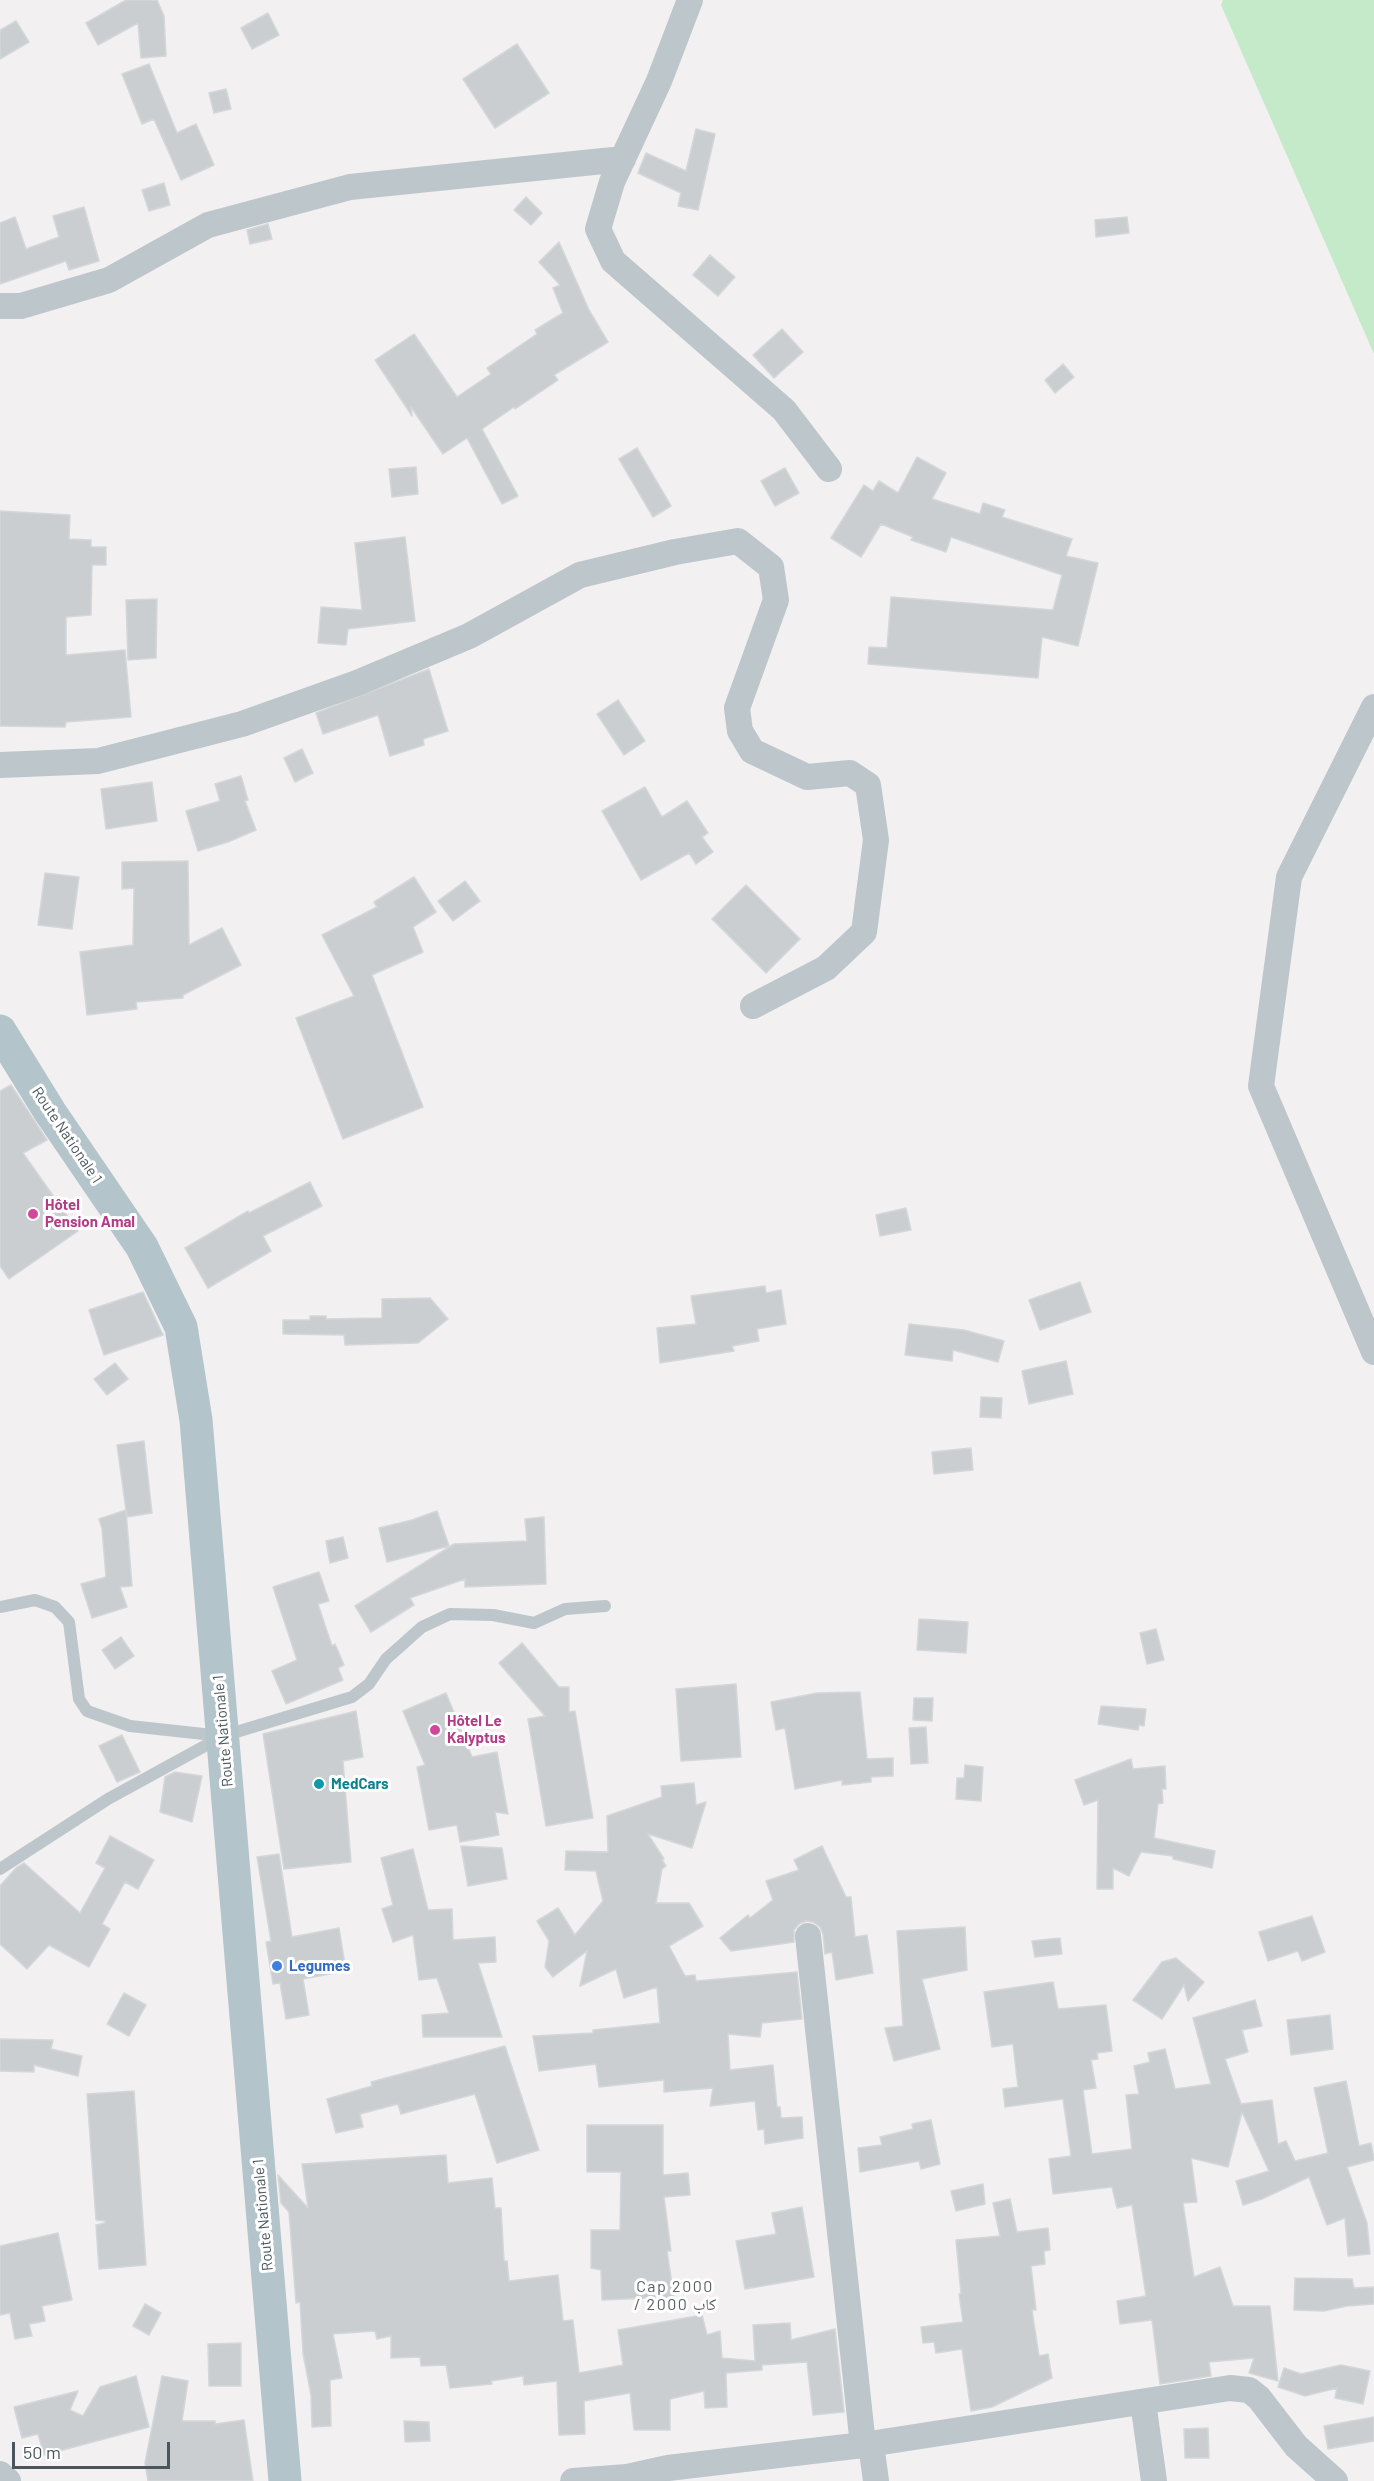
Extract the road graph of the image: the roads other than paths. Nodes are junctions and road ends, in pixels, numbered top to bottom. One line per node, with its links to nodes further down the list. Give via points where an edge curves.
1 (690, 0): 2 (street)
2 (623, 159): 3 (street, via 350,187 208,225 109,280 21,306); 4 (street, via 598,229 613,261 784,410)
3 (0, 306)
4 (829, 469)
5 (1374, 707): 9 (street, via 1289,877 1261,1086)
6 (0, 765): 7 (street, via 99,761 242,724 357,683 469,636 580,575 738,541 771,567 776,600 737,708 740,731 752,751 807,777 850,773 868,785 876,840 864,932 826,968)
7 (753, 1006)
8 (0, 1032): 12 (main road, Route Nationale 1, via 142,1247 181,1327 196,1420)
9 (1374, 1352)
10 (605, 1606): 12 (lane, via 565,1609 534,1623 493,1615 450,1614 422,1627 352,1697)
11 (0, 1607): 12 (lane, via 35,1600 56,1607 69,1622 79,1699 87,1711 130,1726)
12 (223, 1736): 13 (lane, via 108,1799); 19 (main road, Route Nationale 1)
13 (0, 1869)
14 (808, 1936): 16 (street)
15 (1143, 2402): 16 (street); 22 (street); 23 (street, via 1230,2388 1249,2390 1296,2446)
16 (867, 2444): 20 (street); 21 (street)
17 (0, 2474): 18 (street)
18 (8, 2481)
19 (285, 2481)
20 (573, 2481)
21 (876, 2481)
22 (1154, 2481)
23 (1335, 2481)

